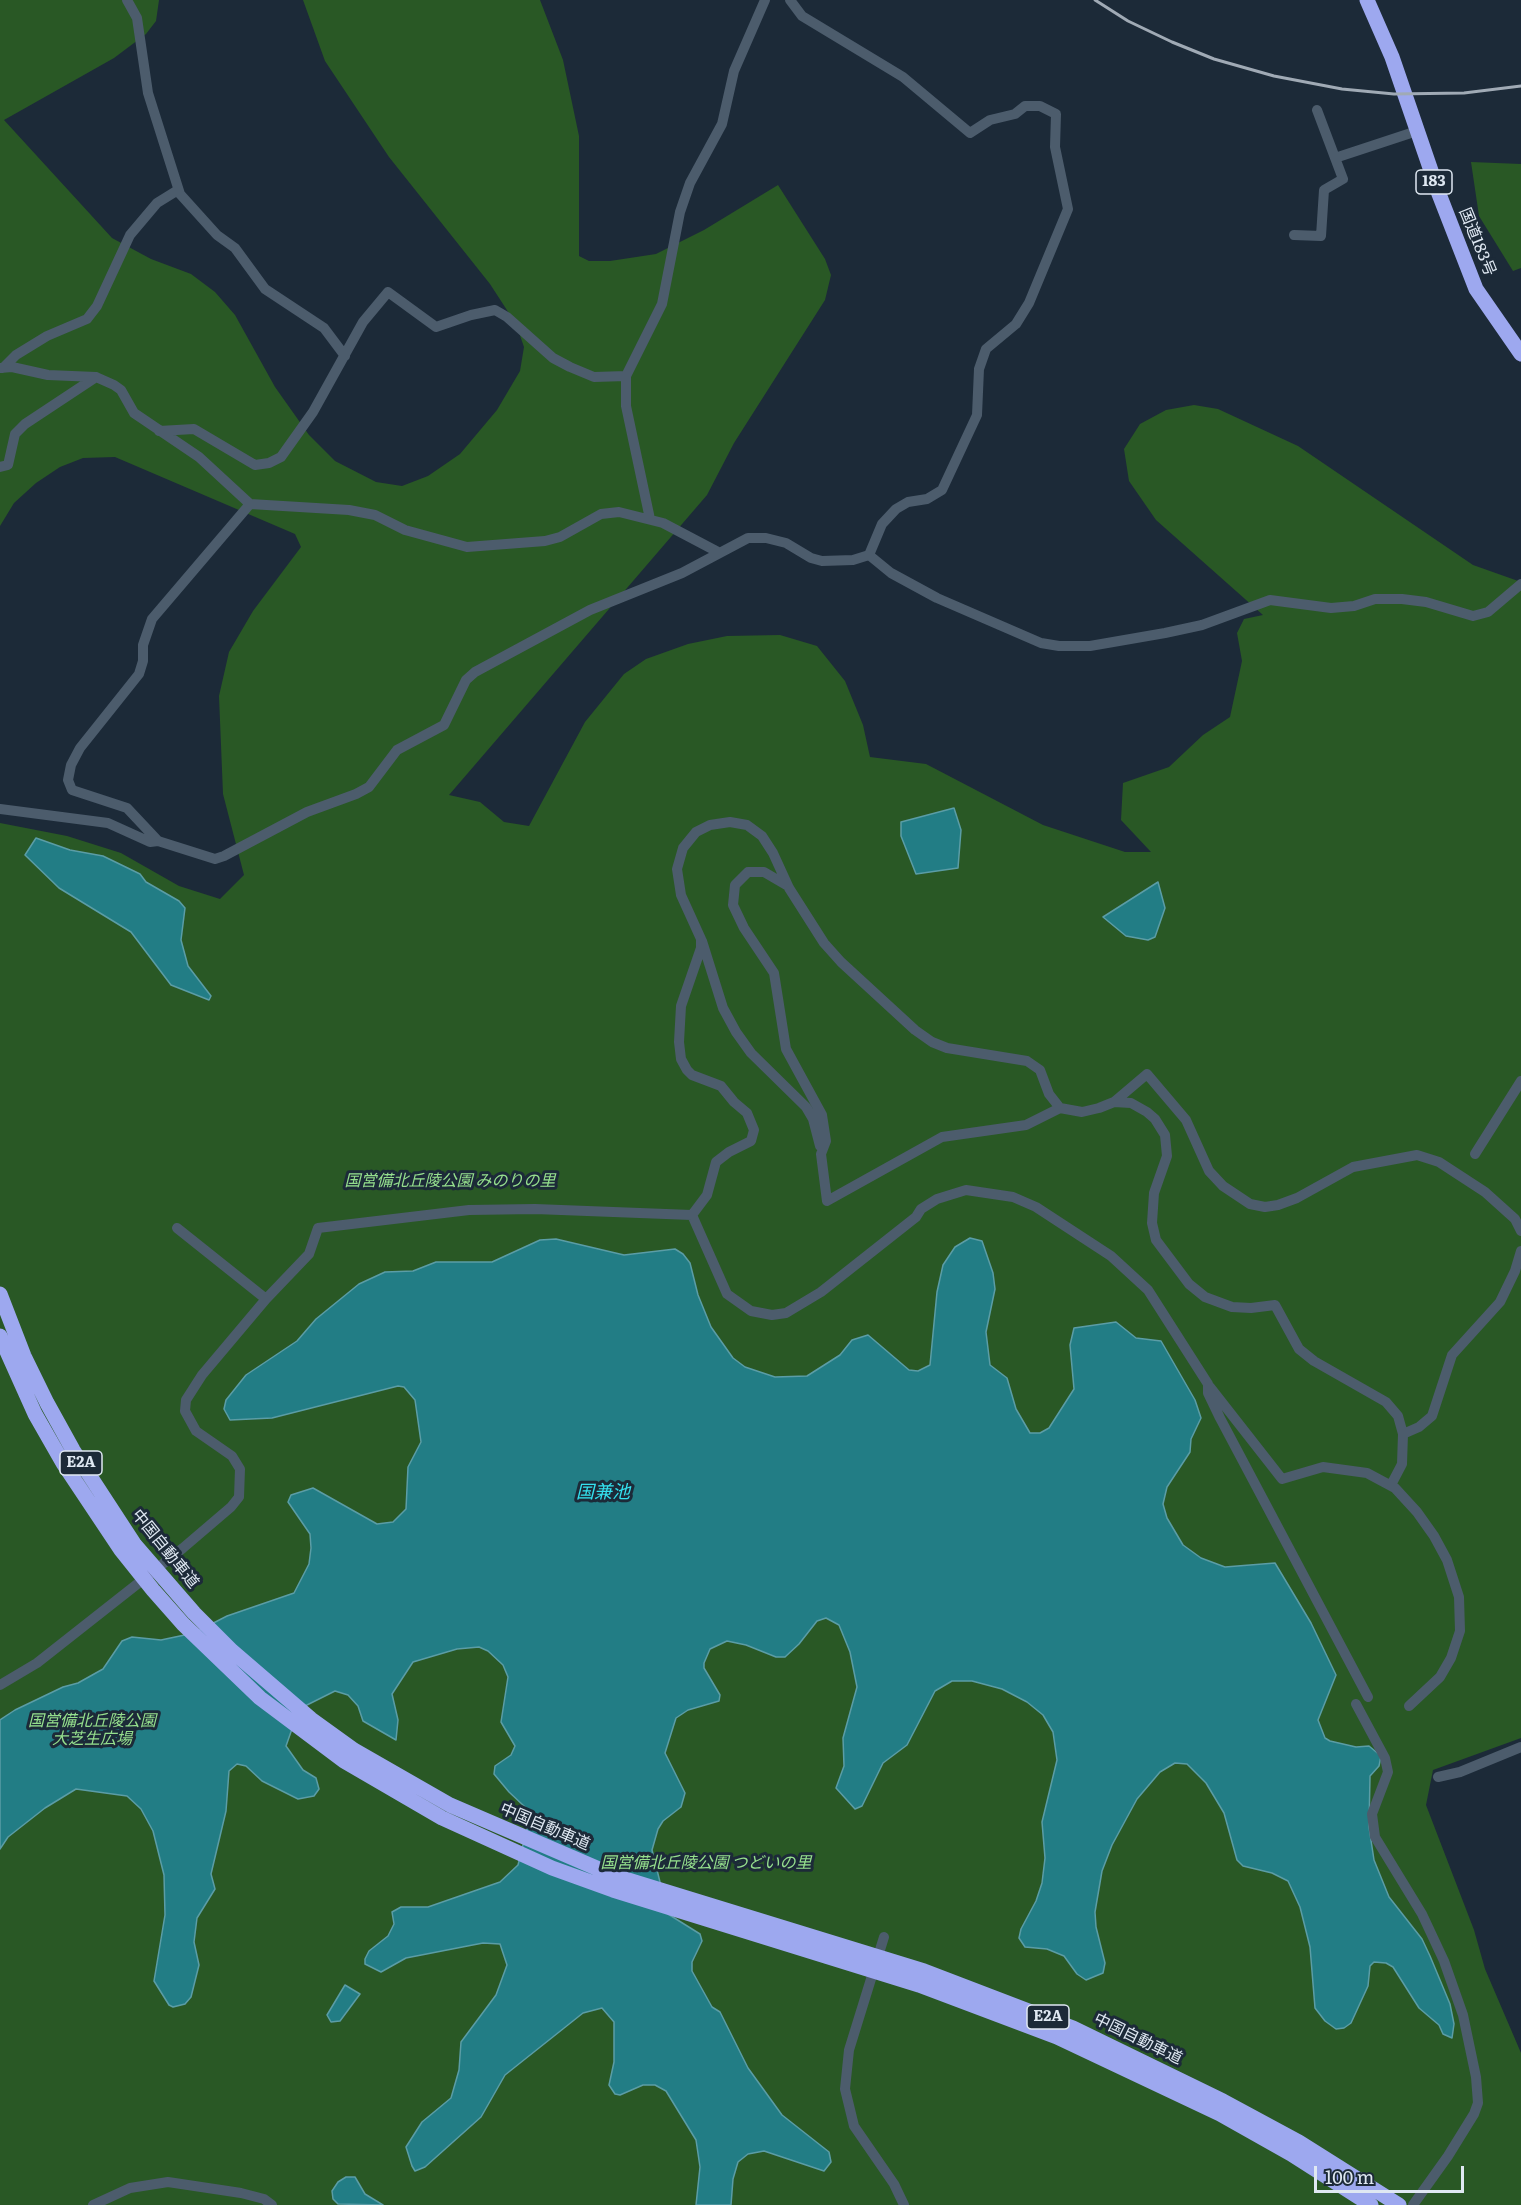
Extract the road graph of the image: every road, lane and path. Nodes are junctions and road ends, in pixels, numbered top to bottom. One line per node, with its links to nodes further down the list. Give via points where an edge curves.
1 (127, 0): 8 (street, via 137,18 148,93)
2 (765, 0): 13 (street, via 734,71 722,124 690,183 680,212 662,304)
3 (790, 0): 20 (street, via 802,16 903,77 970,133 1025,106 1040,106 1056,114 1055,147 1068,209 1029,303 1016,324 986,349 979,369 976,415 942,490 896,509 882,524)
4 (1367, 0): 6 (highway, 国道183号 / 183)
5 (1317, 110): 7 (street)
6 (1418, 132): 7 (street); 10 (highway, 国道183号 / 183, via 1476,289)
7 (1335, 158): 9 (street, via 1343,179 1324,190 1321,236)
8 (178, 190): 11 (street, via 217,235 235,248 266,289 324,328); 12 (street, via 158,203 130,236 87,319 47,336)
9 (1294, 235)
10 (1521, 354)
11 (345, 356): 13 (street, via 363,322 388,292 436,327 495,310 553,358 570,367 594,377); 15 (street, via 290,447 269,463 255,465 194,429)
12 (1, 368): 14 (street)
13 (626, 376): 18 (street, via 626,406)
14 (96, 377): 15 (street, via 121,390 134,413); 16 (street, via 25,424 15,434 8,465)
15 (159, 430): 17 (street, via 199,457)
16 (0, 467)
17 (250, 504): 18 (street, via 375,515 405,530 466,547 545,541 560,537 601,513 619,512); 23 (street, via 152,619 138,674 70,765 68,780 72,790 127,808)
18 (650, 519): 19 (street)
19 (718, 552): 20 (street, via 756,537 786,543 822,561); 23 (street, via 682,573 590,610 490,662 466,680 444,725 397,750 377,779 357,794 307,812 215,859)
20 (868, 555): 21 (street, via 891,573 937,598 1041,643 1059,646 1090,646 1202,625 1270,600 1331,608 1376,599 1402,599 1473,616 1488,612)
21 (1521, 584)
22 (0, 809): 23 (street, via 108,823 150,842)
23 (158, 841)
24 (789, 888): 25 (street, via 773,853 757,831 730,822 702,829 683,848 677,879); 28 (street, via 824,943 915,1030 947,1047 1027,1061 1040,1070 1049,1094); 29 (street, via 771,874 748,872 735,885 733,905 774,973 786,1049 822,1115 826,1141)
25 (701, 939): 29 (street, via 723,1008 736,1032 751,1053 806,1107); 31 (street, via 681,1006 681,1059 692,1075 721,1086 747,1113 754,1130 751,1142 716,1162 707,1195)
26 (1521, 1081): 30 (street)
27 (1114, 1102): 28 (street, via 1082,1112); 33 (street, via 1147,1074 1186,1120 1209,1171 1250,1204 1278,1205 1353,1167 1417,1155 1439,1162 1478,1187 1508,1212); 39 (street, via 1131,1103 1147,1112 1165,1135 1167,1156 1152,1200 1152,1223 1156,1240 1188,1284 1205,1297 1233,1307 1275,1305 1299,1349 1386,1402 1398,1416)
28 (1060, 1108): 29 (street, via 1026,1125 942,1137 827,1201)
29 (822, 1154)
30 (1475, 1155)
31 (692, 1215): 36 (street, via 469,1210 318,1228 309,1254); 38 (street, via 727,1294 751,1311 772,1315 786,1313 821,1292 937,1199 966,1190 1013,1197 1086,1239 1134,1275 1167,1317)
32 (177, 1228): 36 (street)
33 (1521, 1232)
34 (1521, 1251): 39 (street, via 1500,1302 1452,1355 1432,1416)
35 (0, 1294): 41 (highway, 中国自動車道 / E2A, via 24,1356 72,1450)
36 (266, 1299): 42 (street, via 186,1400 185,1411 196,1431 232,1456 240,1469 238,1497 231,1507 120,1598 37,1663)
37 (0, 1336): 41 (highway, 中国自動車道 / E2A, via 35,1414 63,1463 121,1550)
38 (1208, 1384): 40 (street, via 1282,1479 1311,1469 1341,1468 1367,1473); 43 (street, via 1208,1394 1220,1418)
39 (1403, 1434): 40 (street, via 1402,1464)
40 (1391, 1485): 45 (street, via 1407,1499 1434,1536 1447,1560 1460,1610 1460,1631 1447,1667 1432,1687)
41 (188, 1619): 46 (highway, 中国自動車道 / E2A, via 260,1698)
42 (0, 1685)
43 (1368, 1697)
44 (1356, 1704): 51 (street, via 1389,1772 1372,1814 1374,1837 1422,1914 1444,1961 1466,2025 1476,2078 1478,2103 1474,2114)
45 (1409, 1706)
46 (306, 1725): 49 (highway, 中国自動車道 / E2A, via 502,1830); 49 (highway, 中国自動車道 / E2A, via 393,1792 499,1846 582,1879)
47 (1521, 1747): 48 (street)
48 (1438, 1777)
49 (666, 1900): 55 (highway, 中国自動車道 / E2A, via 919,1985 1057,2037 1220,2114); 56 (highway, 中国自動車道 / E2A, via 914,1968 1073,2028 1299,2142)
50 (884, 1937): 54 (street, via 847,2059 845,2089 854,2126)
51 (1416, 2201)
52 (93, 2205): 53 (street, via 130,2188 168,2182 241,2193)
53 (272, 2205)
54 (904, 2205)
55 (1371, 2205)
56 (1399, 2205)

